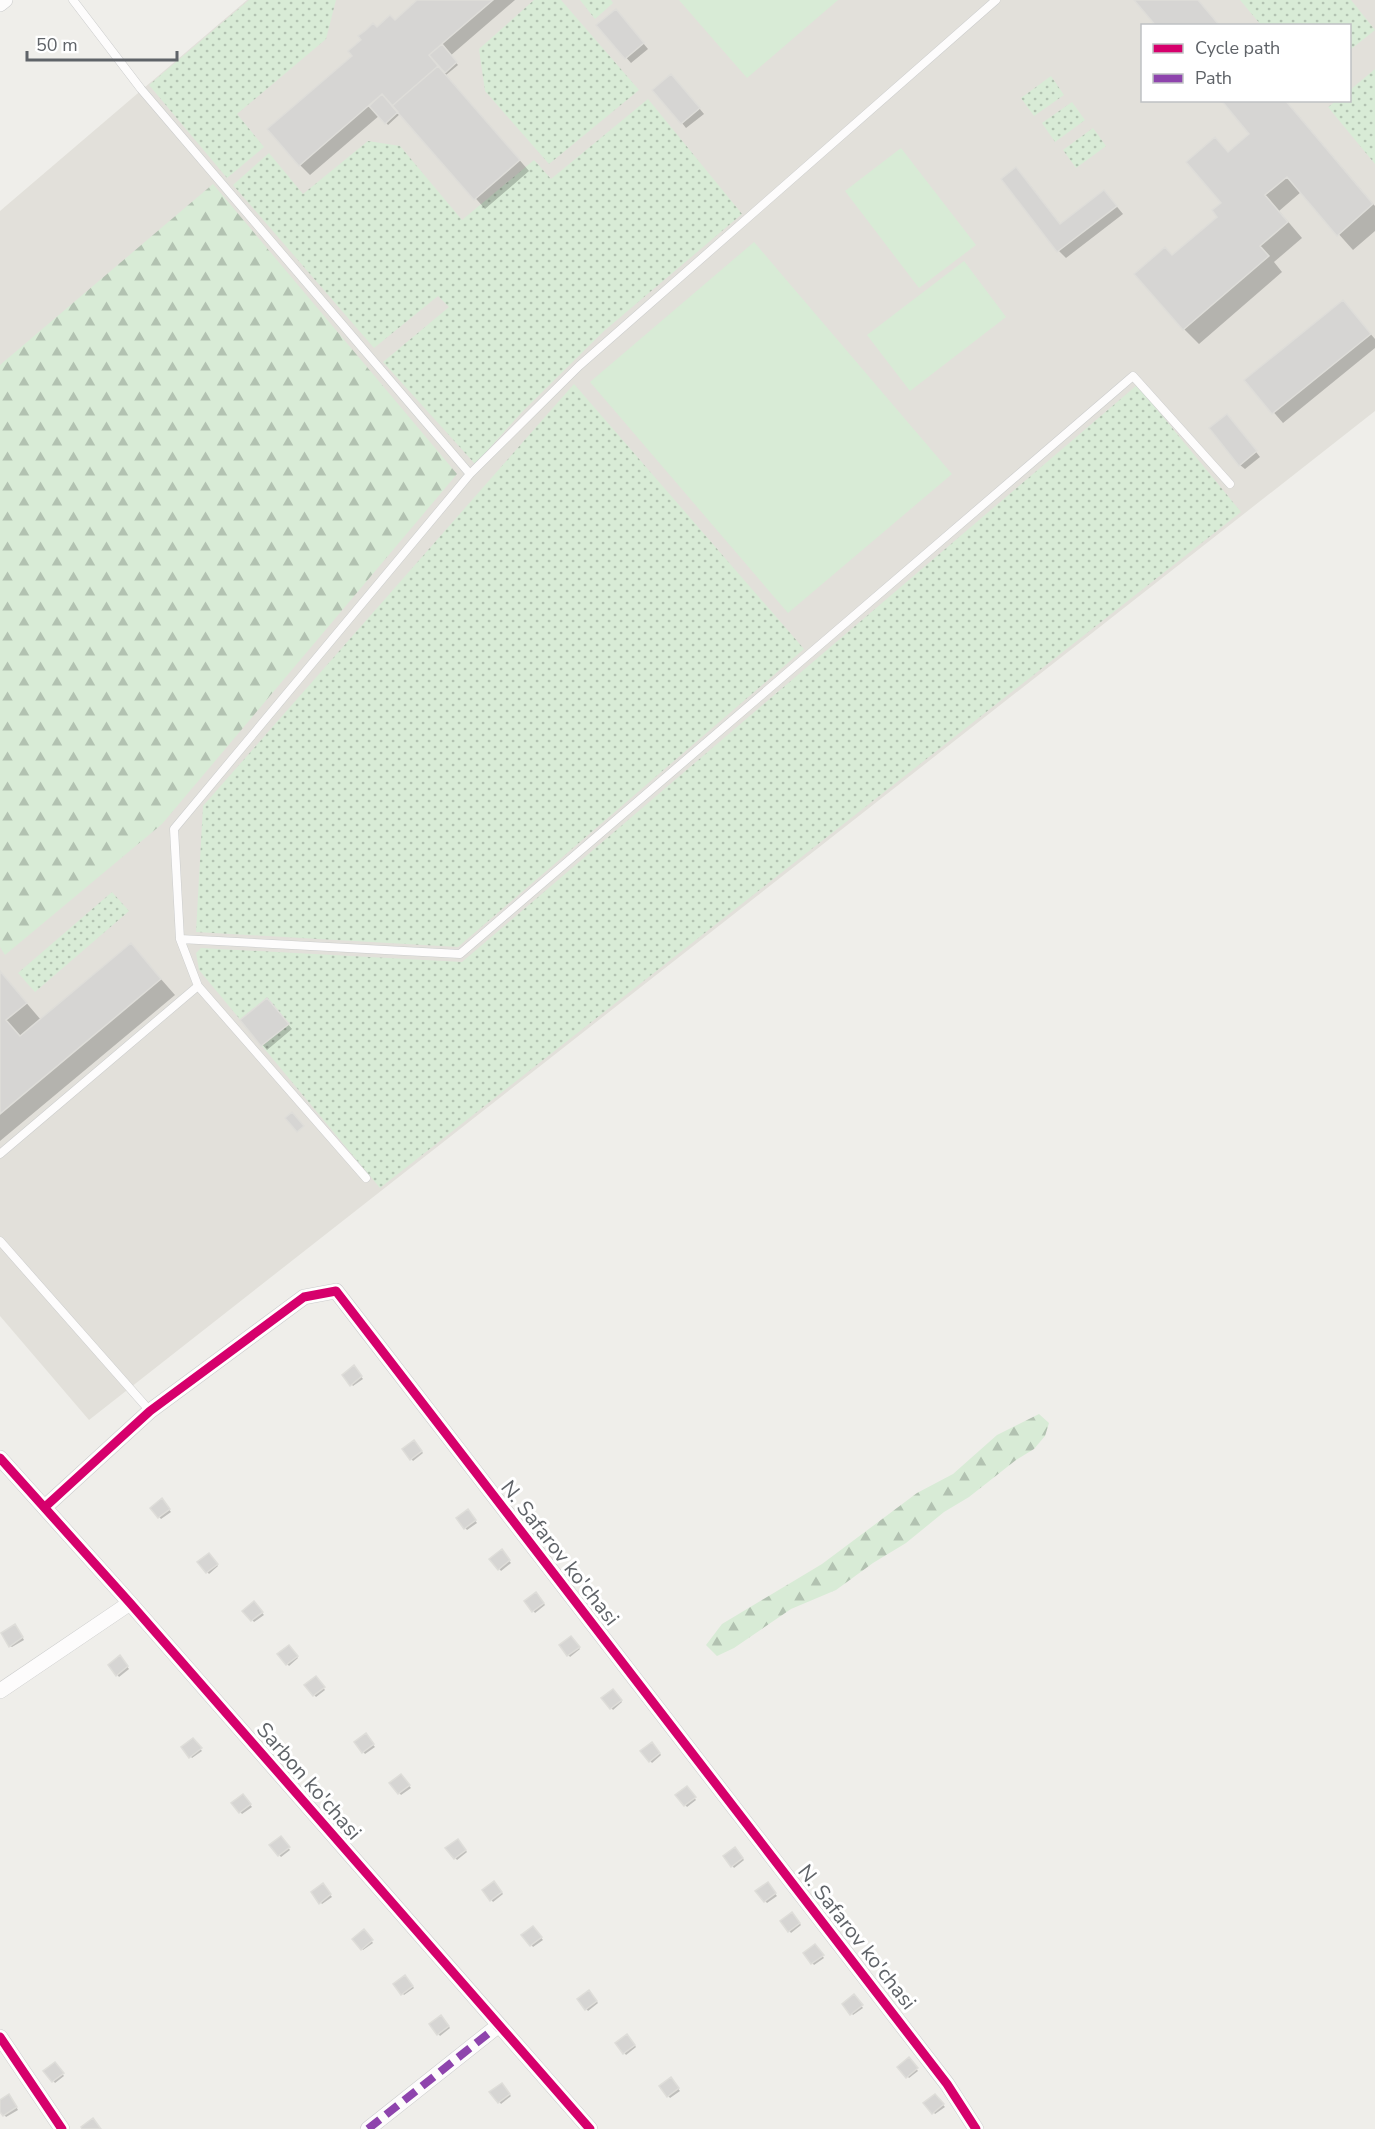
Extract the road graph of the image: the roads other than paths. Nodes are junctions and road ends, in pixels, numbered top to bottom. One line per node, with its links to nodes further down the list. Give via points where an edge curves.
1 (5, 0): 4 (street)
2 (73, 0): 5 (lane, via 141,89)
3 (996, 0): 5 (lane, via 579,366)
4 (0, 4)
5 (470, 474): 7 (lane, via 174,829)
6 (1230, 484): 7 (lane, via 1133,376 460,954)
7 (180, 939): 8 (lane)
8 (198, 986): 9 (lane); 10 (lane)
9 (0, 1154)
10 (366, 1178)
11 (0, 1241): 12 (lane)
12 (150, 1411): 14 (street, N. Safarov ko'chasi); 22 (street, N. Safarov ko'chasi, via 304,1297 336,1291 940,2074)
13 (0, 1458): 14 (street, Sarbon ko'chasi)
14 (45, 1507): 15 (street, Sarbon ko'chasi)
15 (130, 1603): 16 (street); 17 (street, Sarbon ko'chasi)
16 (0, 1691)
17 (499, 2025): 20 (street); 21 (street, Sarbon ko'chasi)
18 (0, 2037): 19 (street)
19 (62, 2129)
20 (368, 2129)
21 (590, 2129)
22 (976, 2129)

